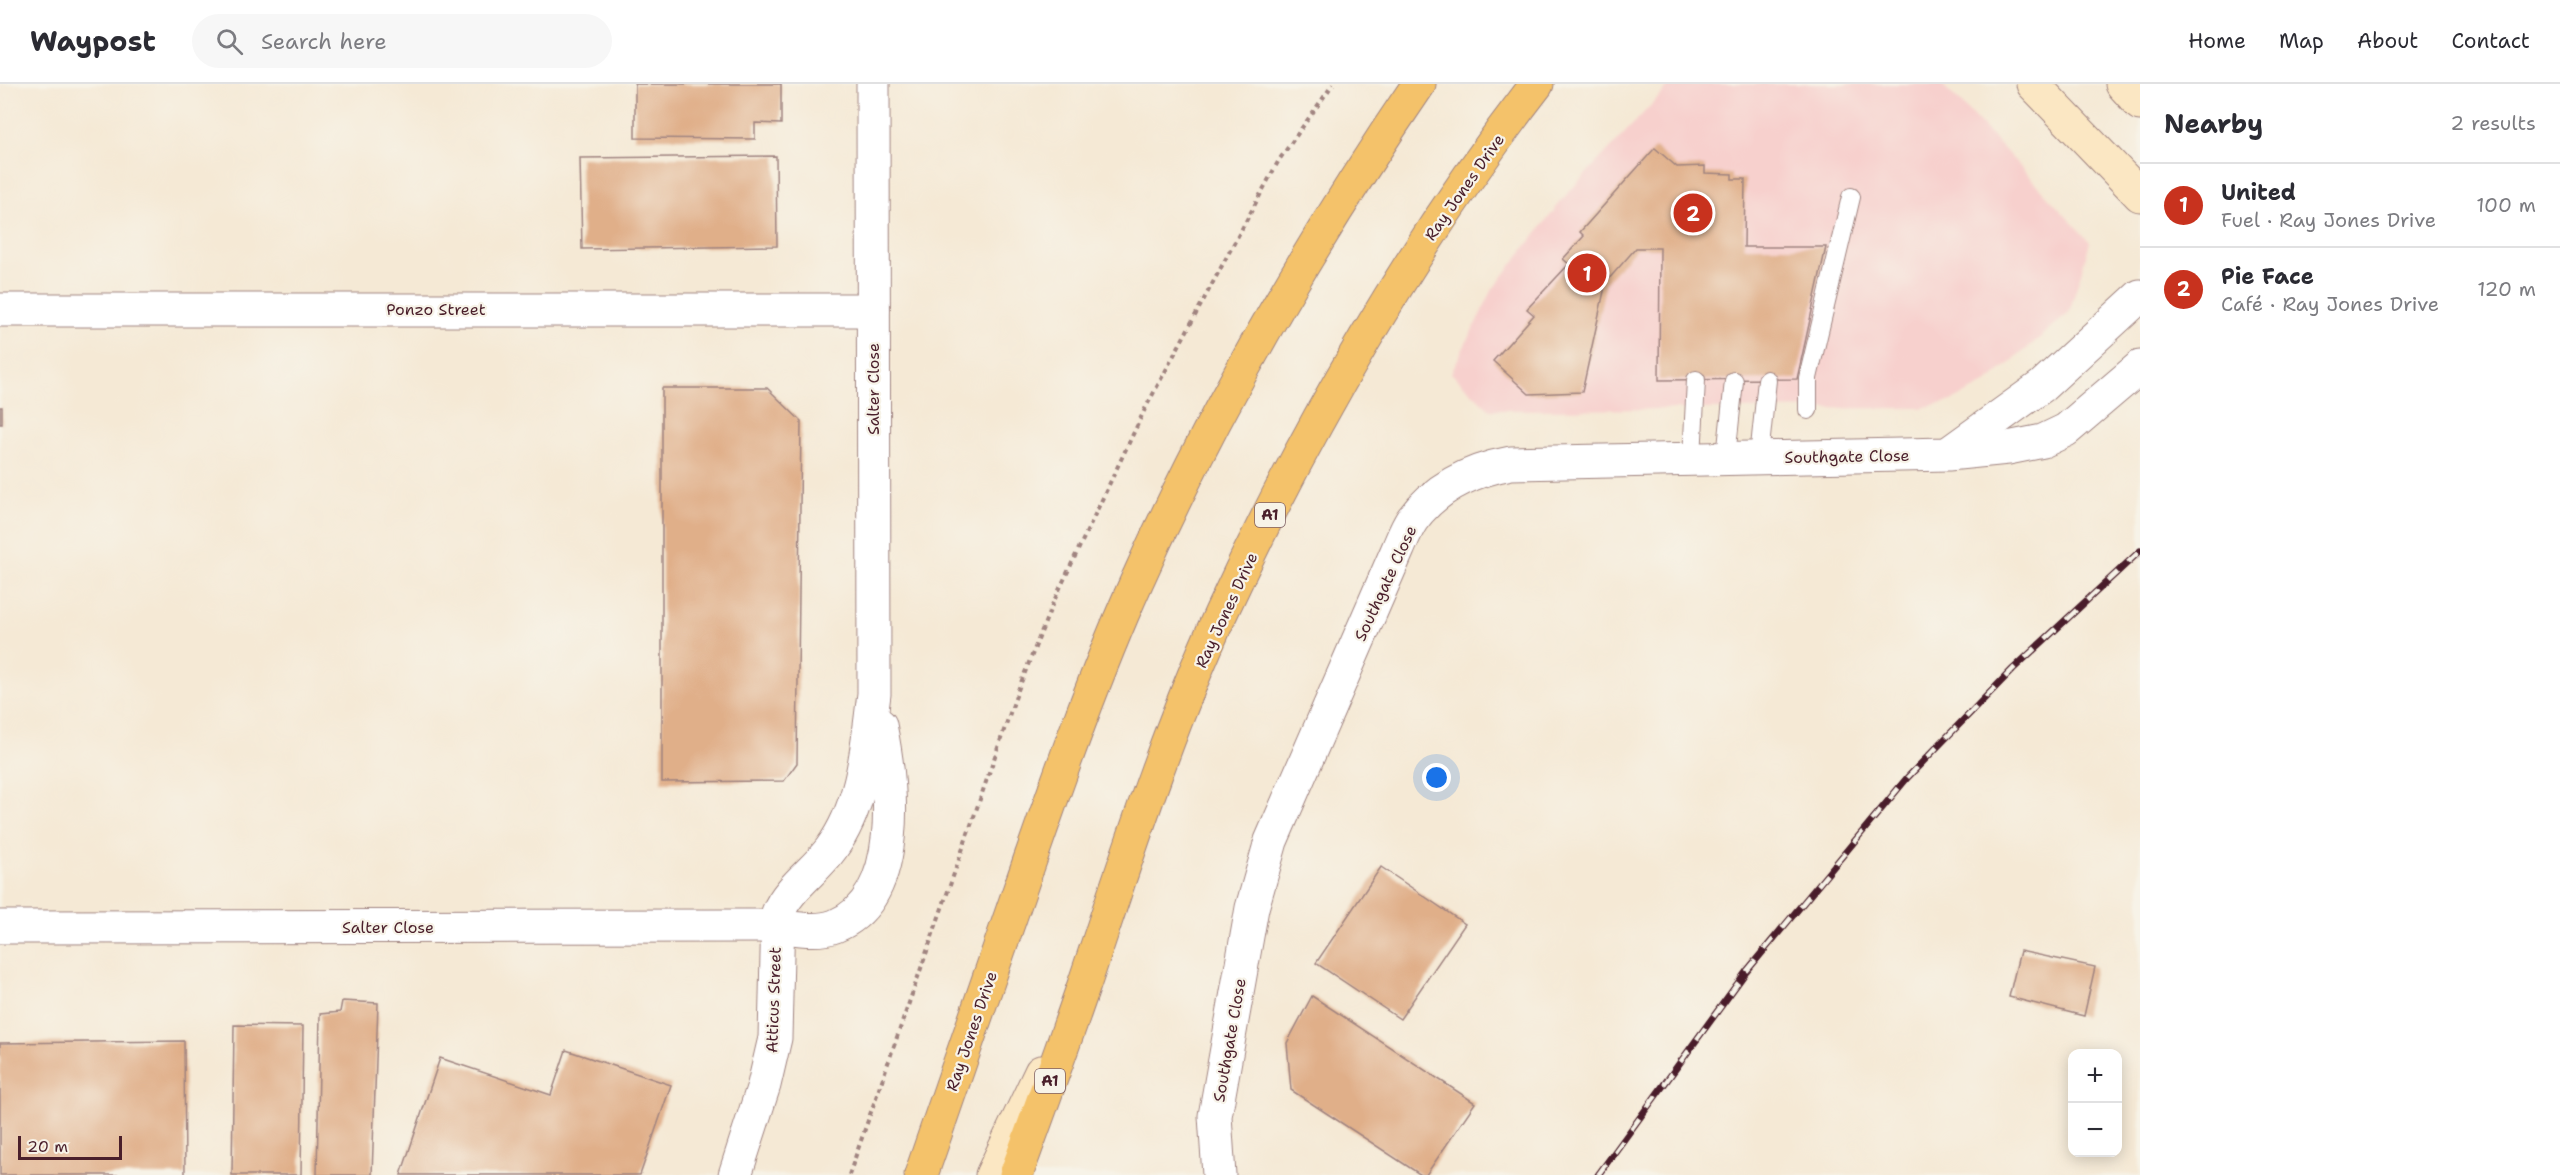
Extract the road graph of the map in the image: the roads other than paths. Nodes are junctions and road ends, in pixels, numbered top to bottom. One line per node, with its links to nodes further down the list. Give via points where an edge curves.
1 (873, 84): 11 (street, Salter Close)
2 (1419, 84): 26 (highway, Ray Jones Drive, via 1328,222 1254,346 1135,584 1055,788)
3 (1537, 84): 24 (highway, Ray Jones Drive / A1, via 1440,218 1305,446 1275,505 1221,614 1147,796)
4 (2033, 84): 7 (main road)
5 (2122, 84): 6 (main road)
6 (2140, 104)
7 (2140, 195)
8 (1851, 197): 16 (lane, via 1808,378)
9 (2140, 296): 17 (street, via 2042,386)
10 (0, 310): 11 (street, Ponzo Street)
11 (873, 310): 21 (street, Salter Close)
12 (2140, 367): 17 (street, Southgate Close, via 2056,436 2020,447)
13 (1696, 380): 19 (lane)
14 (1767, 380): 18 (lane)
15 (1734, 381): 20 (lane)
16 (1808, 410)
17 (1948, 454): 18 (street, Southgate Close)
18 (1759, 457): 20 (street, Southgate Close)
19 (1692, 458): 20 (street, Southgate Close); 29 (street, Southgate Close, via 1548,461 1488,467 1445,488 1412,521 1271,841 1252,908 1215,1116)
20 (1726, 458)
21 (874, 693): 22 (street, Salter Close, via 860,783 845,826 823,859 781,906); 22 (street, Salter Close, via 884,744 888,797 887,846 880,878 862,906 835,926 811,930)
22 (776, 926): 23 (street, Salter Close); 25 (street, Atticus Street, via 775,1038)
23 (0, 927)
24 (1083, 987): 27 (main road, Ray Jones Drive); 28 (highway, A1)
25 (735, 1175)
26 (921, 1175)
27 (992, 1175)
28 (1016, 1175)
29 (1219, 1175)

